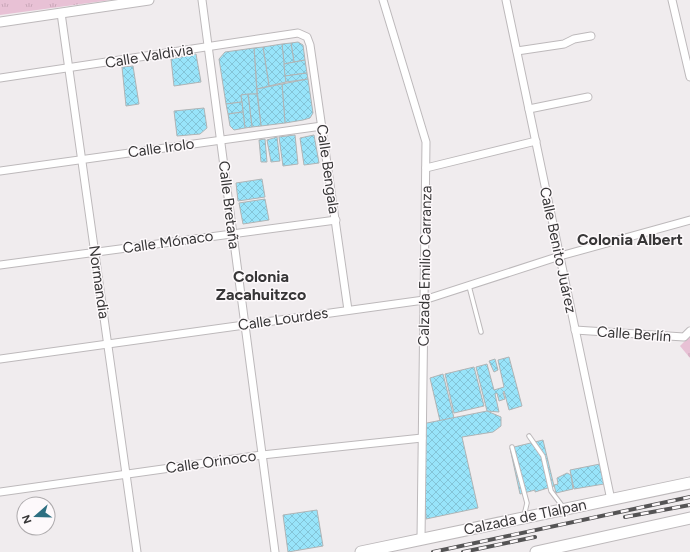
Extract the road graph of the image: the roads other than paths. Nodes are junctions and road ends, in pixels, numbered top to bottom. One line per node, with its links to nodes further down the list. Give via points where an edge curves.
1 (149, 0): 6 (main road)
2 (202, 0): 10 (street, Calle Bretaña)
3 (383, 0): 21 (street, Calzada Emilio Carranza, via 426,142)
4 (506, 0): 11 (street, Calle Benito Juárez)
5 (672, 0): 13 (street)
6 (61, 12): 7 (main road); 12 (street, Normandia)
7 (0, 22)
8 (298, 33): 10 (street, Calle Valdivia); 17 (street, Calle Bengala, via 307,37 310,45)
9 (591, 36): 11 (street, via 564,44)
10 (208, 47): 12 (street, Calle Valdivia); 18 (street, Calle Bretaña)
11 (517, 51): 16 (street, Calle Benito Juárez)
12 (70, 69): 14 (street, Calle Valdivia); 20 (street, Normandia)
13 (690, 77)
14 (0, 78)
15 (588, 97): 16 (street)
16 (529, 109): 19 (street, Calle Benito Juárez)
17 (322, 126): 18 (street, Calle Irolo); 23 (street, Calle Bengala)
18 (221, 140): 20 (street, Calle Irolo); 25 (street, Calle Bretaña)
19 (536, 142): 21 (street); 27 (street, Calle Benito Juárez)
20 (82, 160): 22 (street, Calle Irolo); 26 (street, Normandia)
21 (426, 168): 30 (street, Calzada Emilio Carranza)
22 (0, 171)
23 (336, 220): 25 (street, Calle Mónaco); 31 (street, Calle Bengala)
24 (690, 220): 27 (street, Calle Lourdes)
25 (232, 233): 26 (street, Calle Mónaco); 32 (street, Calle Bretaña)
26 (95, 252): 28 (street, Calle Mónaco); 36 (street, Normandia)
27 (560, 256): 29 (street, Calle Lourdes); 33 (street, Calle Benito Juárez)
28 (0, 265)
29 (469, 285): 30 (street, Calle Lourdes); 35 (lane)
30 (424, 300): 31 (street, Calle Lourdes); 39 (street, Calzada Emilio Carranza)
31 (348, 310): 32 (street, Calle Lourdes)
32 (245, 324): 36 (street, Calle Lourdes); 41 (street, Calle Bretaña)
33 (575, 330): 34 (street, Calle Berlín, via 684,337); 45 (street, Calle Benito Juárez)
34 (690, 331)
35 (481, 332)
36 (108, 343): 37 (street, Calle Lourdes); 42 (street, Normandia)
37 (0, 359)
38 (529, 436): 46 (lane, via 543,456 551,490)
39 (422, 438): 41 (street, Calle Orinoco); 49 (street, Calzada Emilio Carranza)
40 (512, 447): 47 (lane, via 527,504)
41 (262, 455): 42 (street, Calle Orinoco); 51 (street, Calle Bretaña)
42 (126, 474): 44 (street, Calle Orinoco); 50 (street, Normandia)
43 (690, 483): 45 (highway, Calzada de Tlalpan)
44 (0, 492)
45 (611, 500): 46 (highway, Calzada de Tlalpan)
46 (565, 509): 47 (highway, Calzada de Tlalpan)
47 (524, 518): 49 (highway, Calzada de Tlalpan)
48 (690, 518): 53 (highway)
49 (420, 539): 52 (highway, Calzada de Tlalpan)
50 (137, 552)
51 (275, 552)
52 (361, 552)
53 (536, 552)

